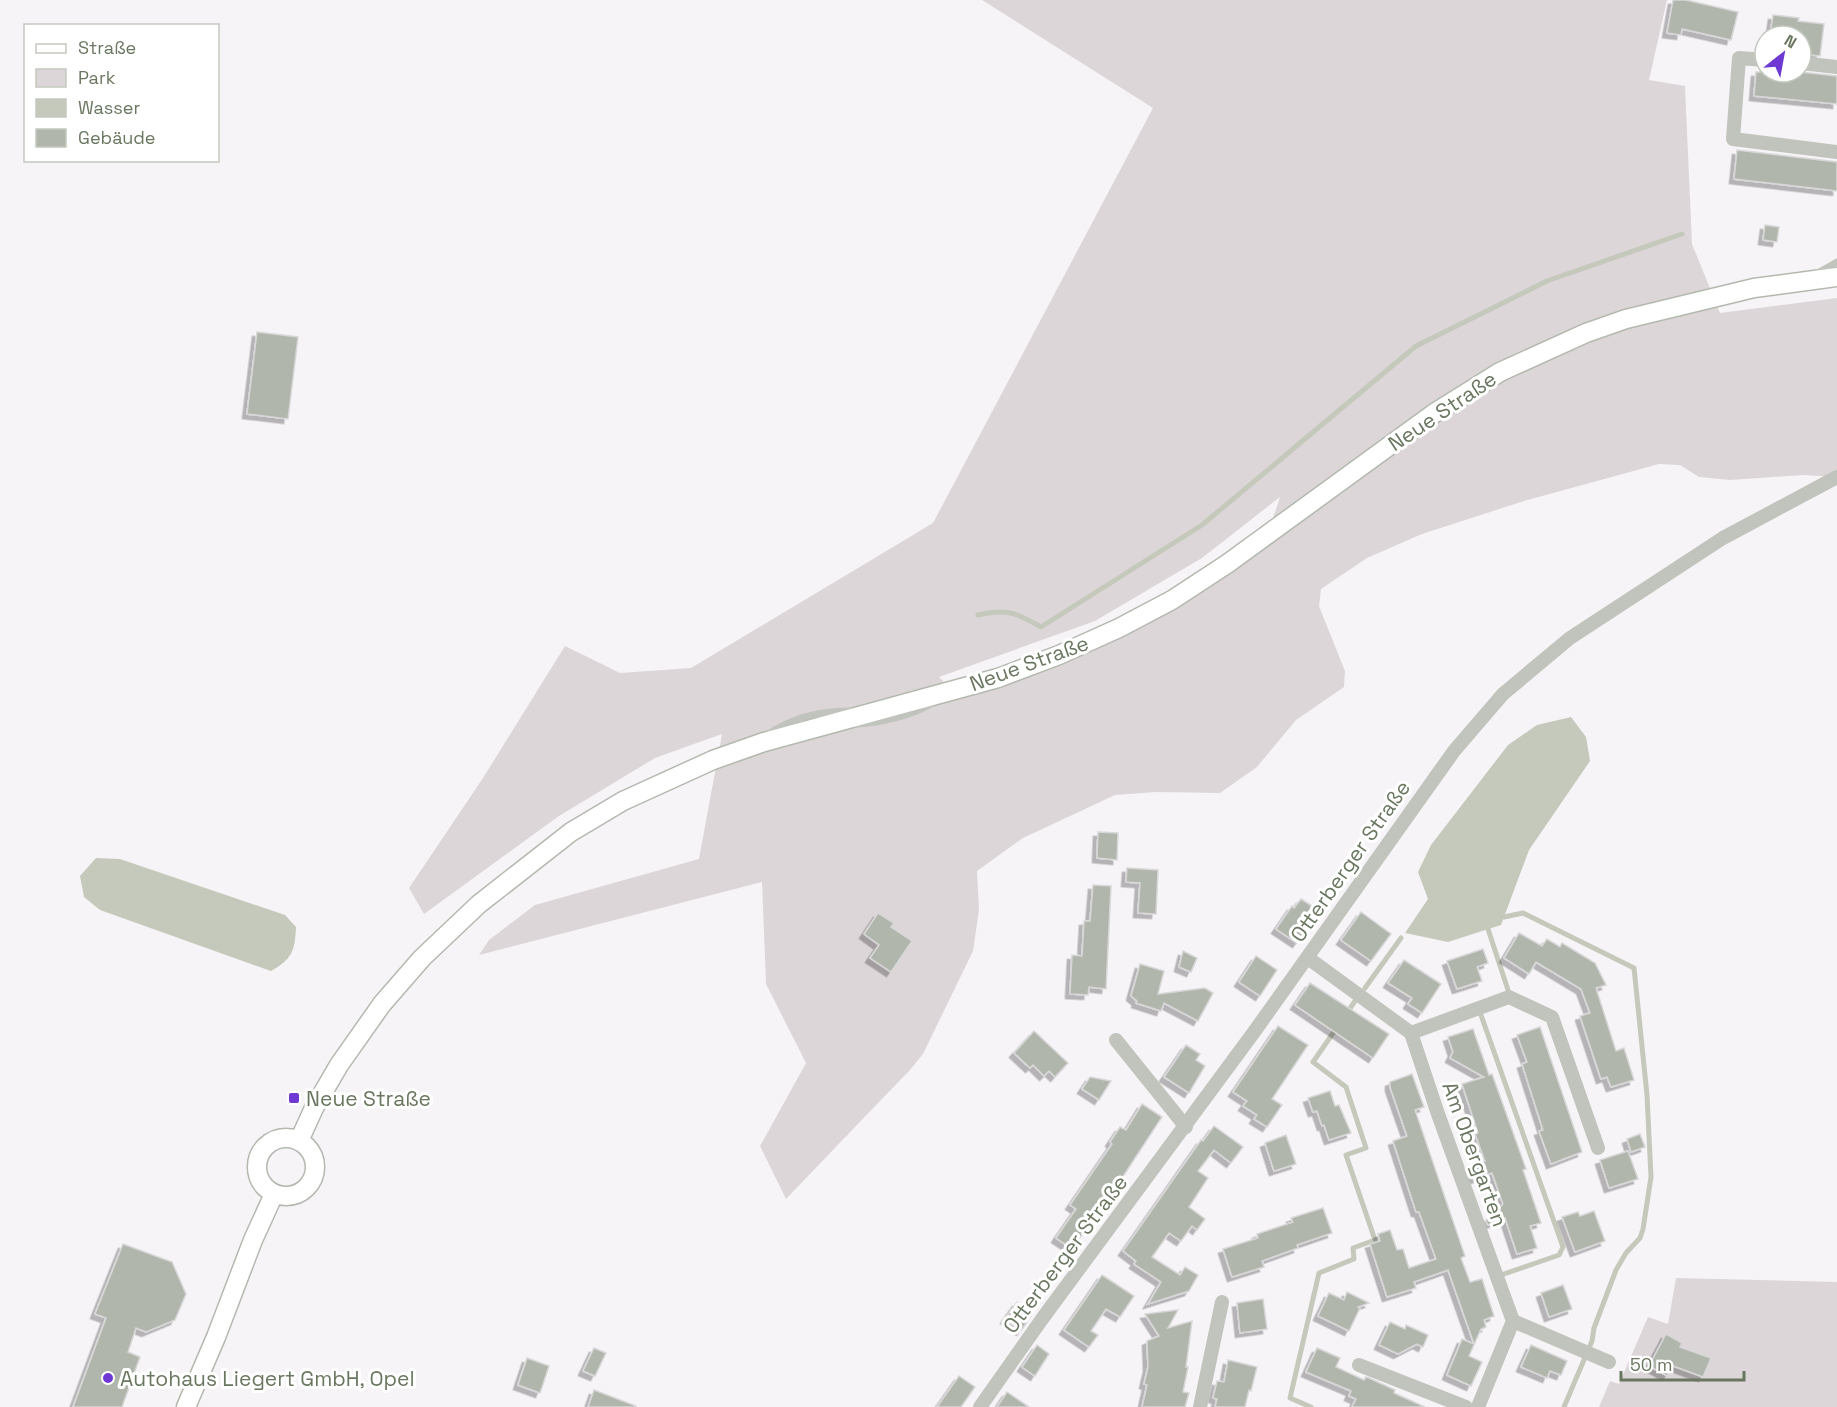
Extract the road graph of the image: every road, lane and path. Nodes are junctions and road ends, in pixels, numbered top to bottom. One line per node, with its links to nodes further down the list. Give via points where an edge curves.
1 (1753, 59): 4 (street, via 1739,57 1733,139)
2 (1813, 64): 3 (street)
3 (1837, 66)
4 (1837, 152)
5 (1837, 262): 7 (lane)
6 (1837, 277): 7 (main road, Neue Straße)
7 (1802, 282): 9 (main road, Neue Straße, via 1754,288 1626,319 1528,358 1433,414 1172,600 1059,655 998,678)
8 (1837, 477): 13 (street, Otterberger Straße, via 1722,538 1569,638 1503,694 1454,751)
9 (948, 691): 10 (main road, Neue Straße); 11 (lane, via 925,708 877,723)
10 (876, 711): 11 (main road, Neue Straße); 12 (lane, via 826,711 781,725)
11 (825, 725): 12 (main road, Neue Straße)
12 (750, 747): 17 (main road, Neue Straße, via 623,801 571,832 479,904 422,958 382,1004 339,1065)
13 (1308, 958): 14 (street); 16 (street, Otterberger Straße)
14 (1411, 1033): 18 (street, via 1509,997 1552,1017); 21 (street, Am Obergarten)
15 (1116, 1040): 16 (street)
16 (1186, 1127): 25 (street, Otterberger Straße)
17 (299, 1141): 19 (main road, via 315,1163 312,1181 299,1193); 19 (main road, via 282,1138 260,1154 260,1180)
18 (1598, 1148)
19 (274, 1194): 24 (main road)
20 (1222, 1302): 26 (street)
21 (1513, 1321): 22 (street); 28 (street)
22 (1605, 1360)
23 (1359, 1365): 27 (street)
24 (186, 1407)
25 (980, 1407)
26 (1200, 1407)
27 (1466, 1407)
28 (1478, 1407)

